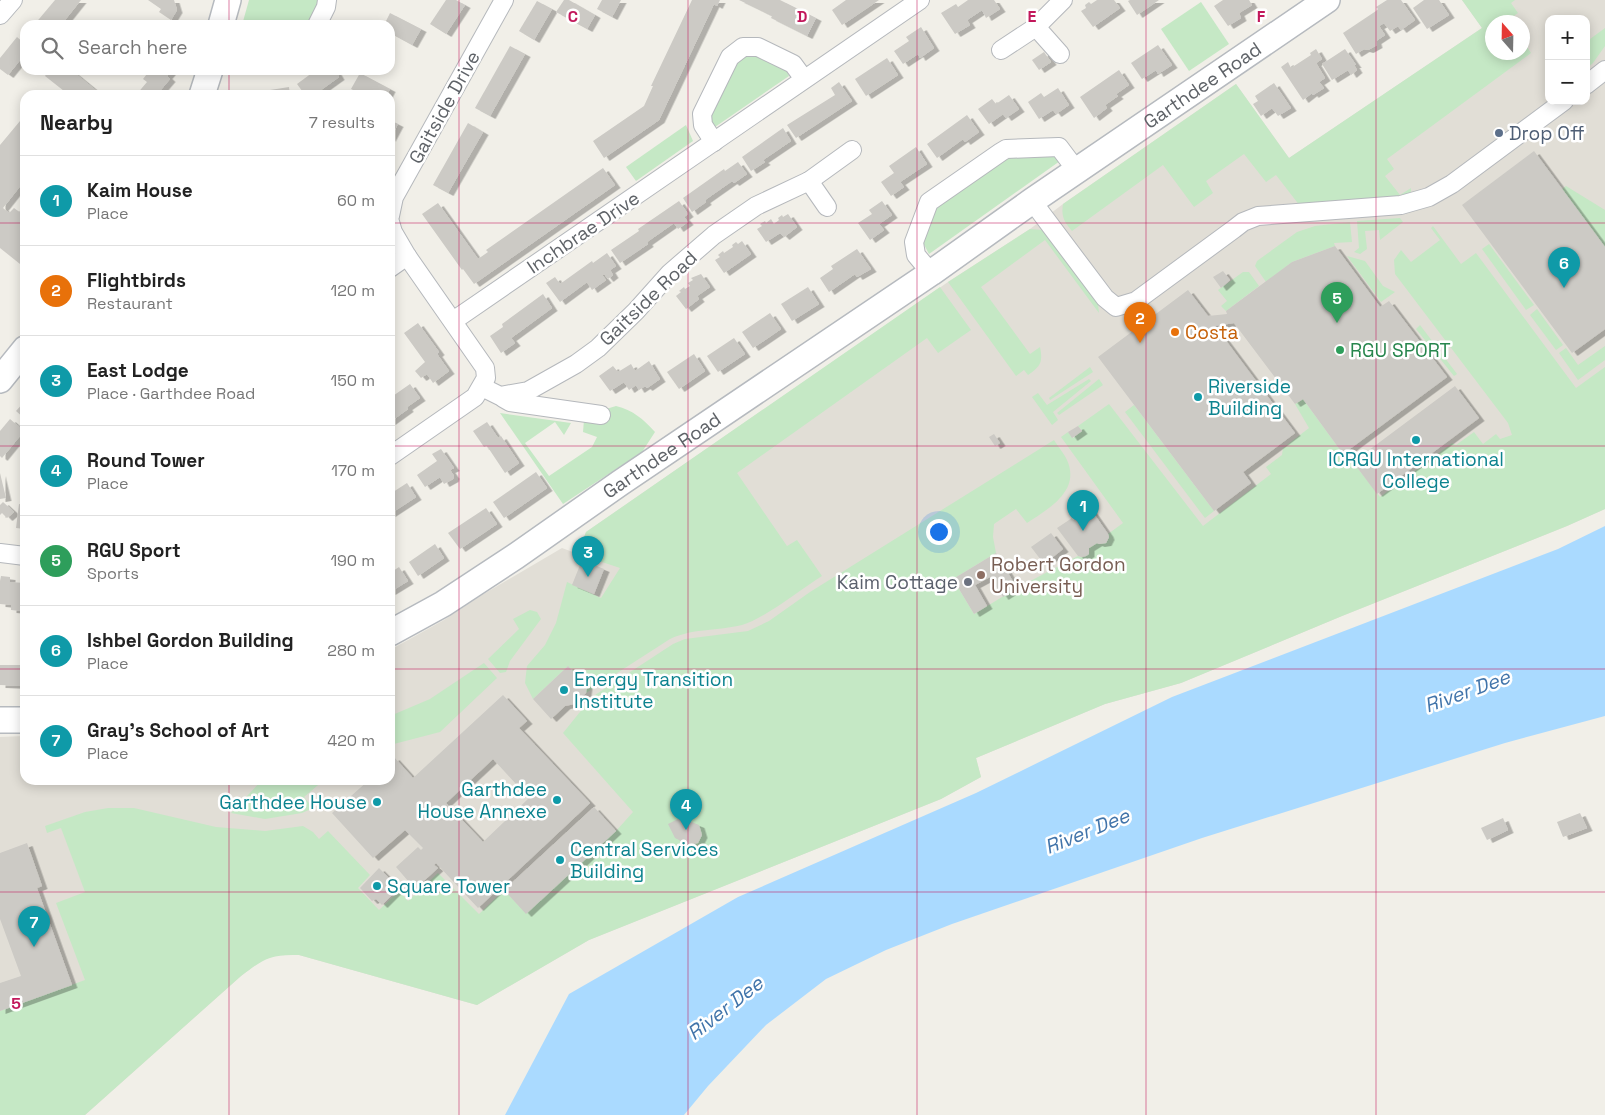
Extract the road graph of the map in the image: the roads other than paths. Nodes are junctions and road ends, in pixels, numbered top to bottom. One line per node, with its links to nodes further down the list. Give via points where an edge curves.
1 (13, 0): 8 (street)
2 (228, 0): 9 (street)
3 (327, 0): 10 (street)
4 (504, 0): 24 (street, Gaitside Drive)
5 (920, 0): 16 (street, Inchbrae Drive)
6 (1063, 0): 11 (street)
7 (1327, 0): 22 (street, Garthdee Road)
8 (0, 15)
9 (222, 20)
10 (320, 20)
11 (1036, 26): 12 (street); 13 (street)
12 (1001, 50)
13 (1060, 54)
14 (1605, 70): 17 (street)
15 (208, 75): 18 (street)
16 (804, 79): 20 (street, Inchbrae Drive); 20 (street, via 793,64 758,47 743,47 730,57 702,114 703,125)
17 (1590, 82)
18 (204, 90)
19 (1559, 105): 25 (street, via 1452,184 1429,197 1401,205 1258,216 1239,225 1136,301 1125,305 1116,306 1105,298)
20 (714, 142): 31 (street, Inchbrae Drive)
21 (852, 150): 23 (street, Gaitside Road)
22 (1077, 171): 25 (street, Garthdee Road); 30 (street, via 1059,147 1006,149 929,202 914,242 916,255)
23 (809, 181): 26 (street); 35 (street, Gaitside Road, via 756,206 714,235 670,273 598,348 576,364 528,391)
24 (395, 195)
25 (1032, 201): 30 (street, Garthdee Road)
26 (827, 207)
27 (395, 235): 28 (street)
28 (407, 256): 29 (street); 31 (street)
29 (395, 264)
30 (931, 273): 40 (street, Garthdee Road, via 516,556 443,604)
31 (452, 321): 34 (street, via 485,368 486,378)
32 (20, 355): 33 (street)
33 (0, 380)
34 (482, 387): 35 (street); 37 (street, via 475,397)
35 (500, 396): 36 (street, via 510,402)
36 (600, 415)
37 (395, 453)
38 (0, 553): 39 (street)
39 (20, 555)
40 (395, 630)
41 (0, 720): 42 (street)
42 (20, 720)

